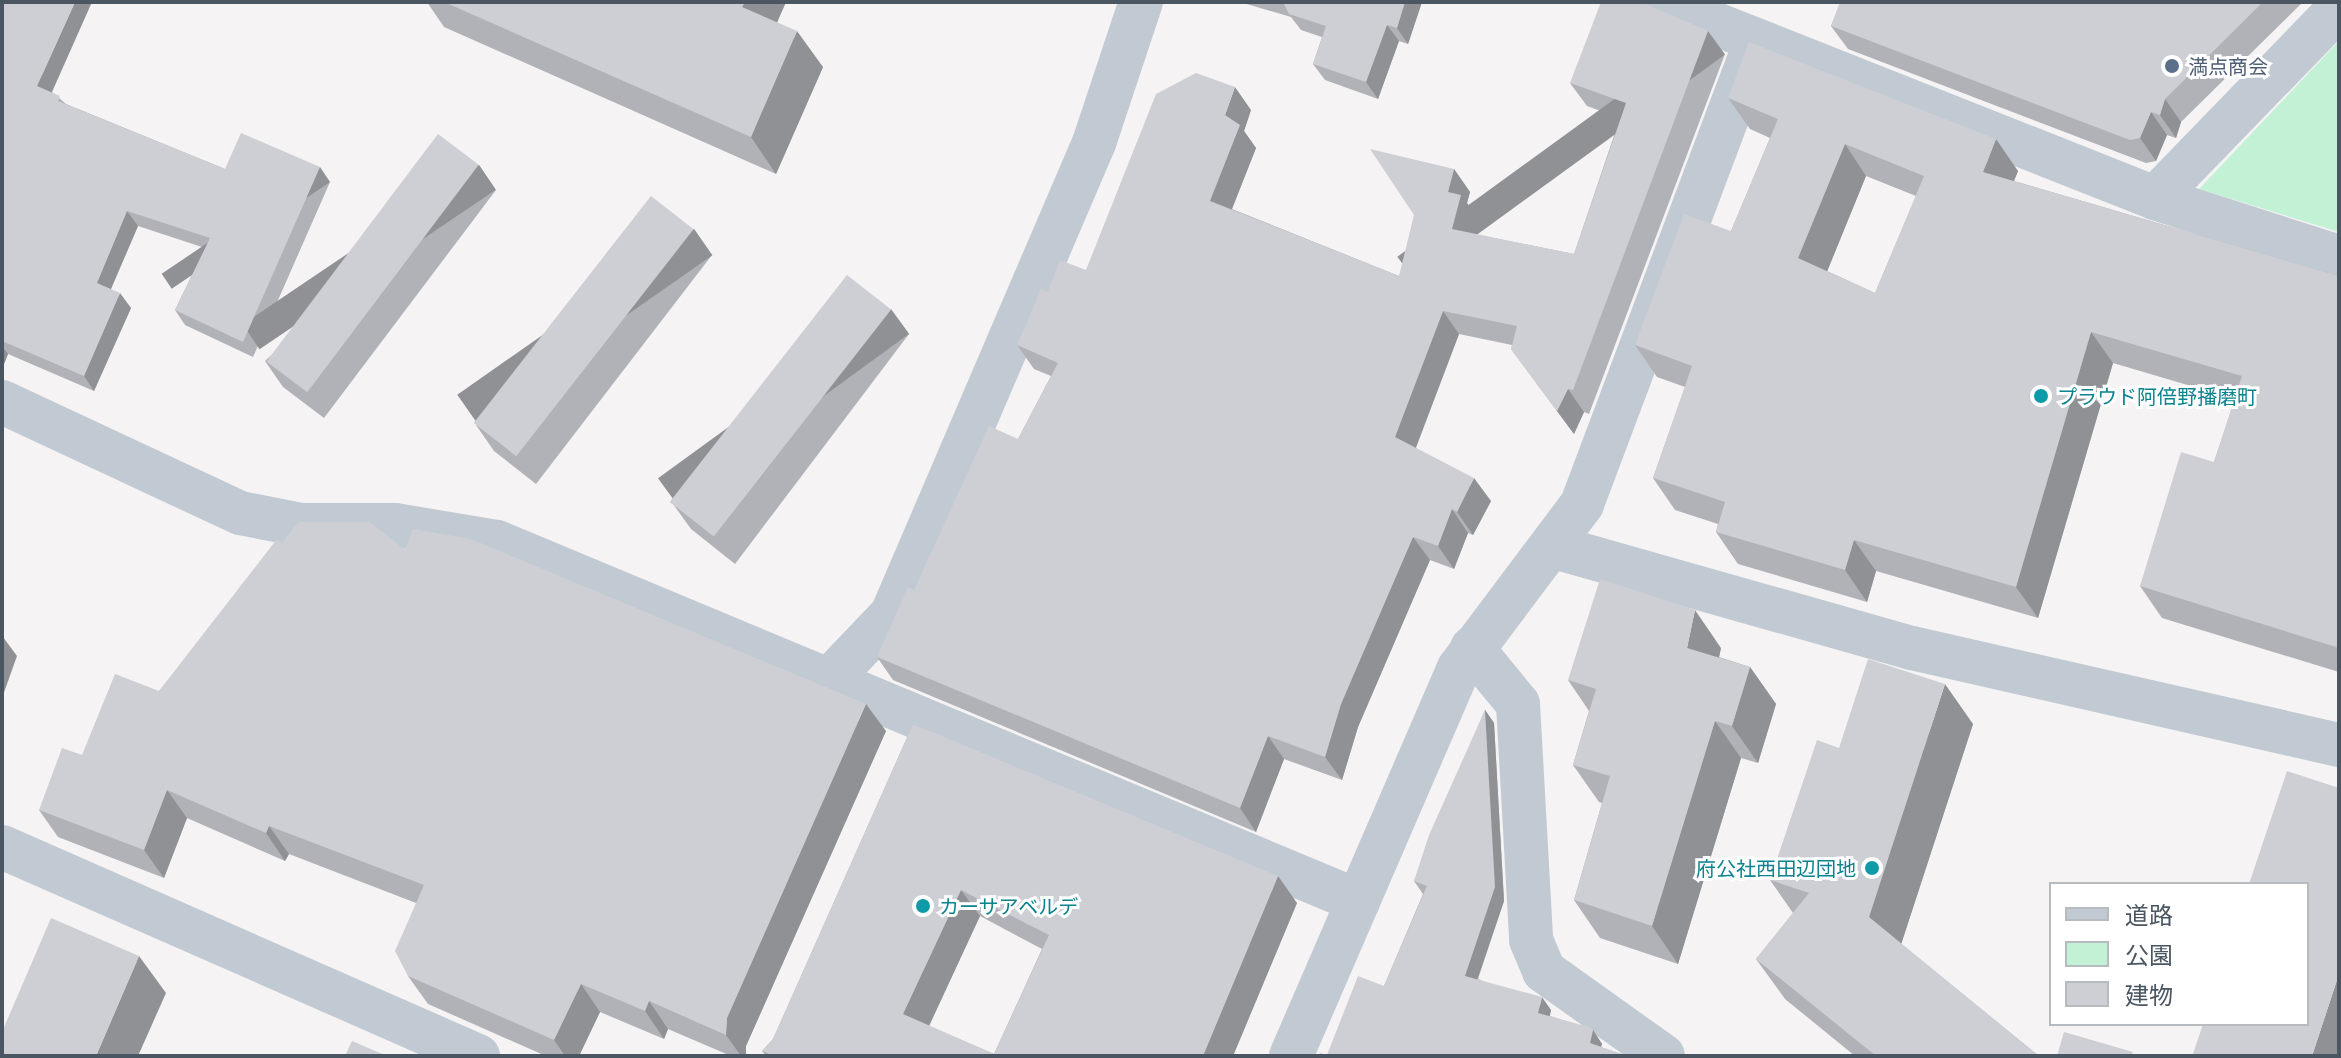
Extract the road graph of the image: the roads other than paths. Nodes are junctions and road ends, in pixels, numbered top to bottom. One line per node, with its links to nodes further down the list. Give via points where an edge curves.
1 (1141, 2): 10 (street, via 1094,143 892,614)
2 (1660, 2): 4 (street)
3 (2339, 8): 5 (street)
4 (1756, 42): 5 (street); 8 (street, via 1610,441 1582,504)
5 (2155, 198): 6 (street)
6 (2339, 257)
7 (2, 402): 10 (street, via 240,513 302,525 395,525 497,542)
8 (1551, 546): 9 (street); 12 (street, via 1912,648)
9 (1472, 648): 15 (street); 18 (street, via 1518,704 1531,940 1544,971)
10 (829, 680): 11 (street)
11 (919, 718): 13 (street); 15 (street)
12 (2339, 745)
13 (900, 760)
14 (3, 851): 16 (street)
15 (1358, 901): 17 (street)
16 (478, 1056)
17 (1291, 1056)
18 (1663, 1056)

